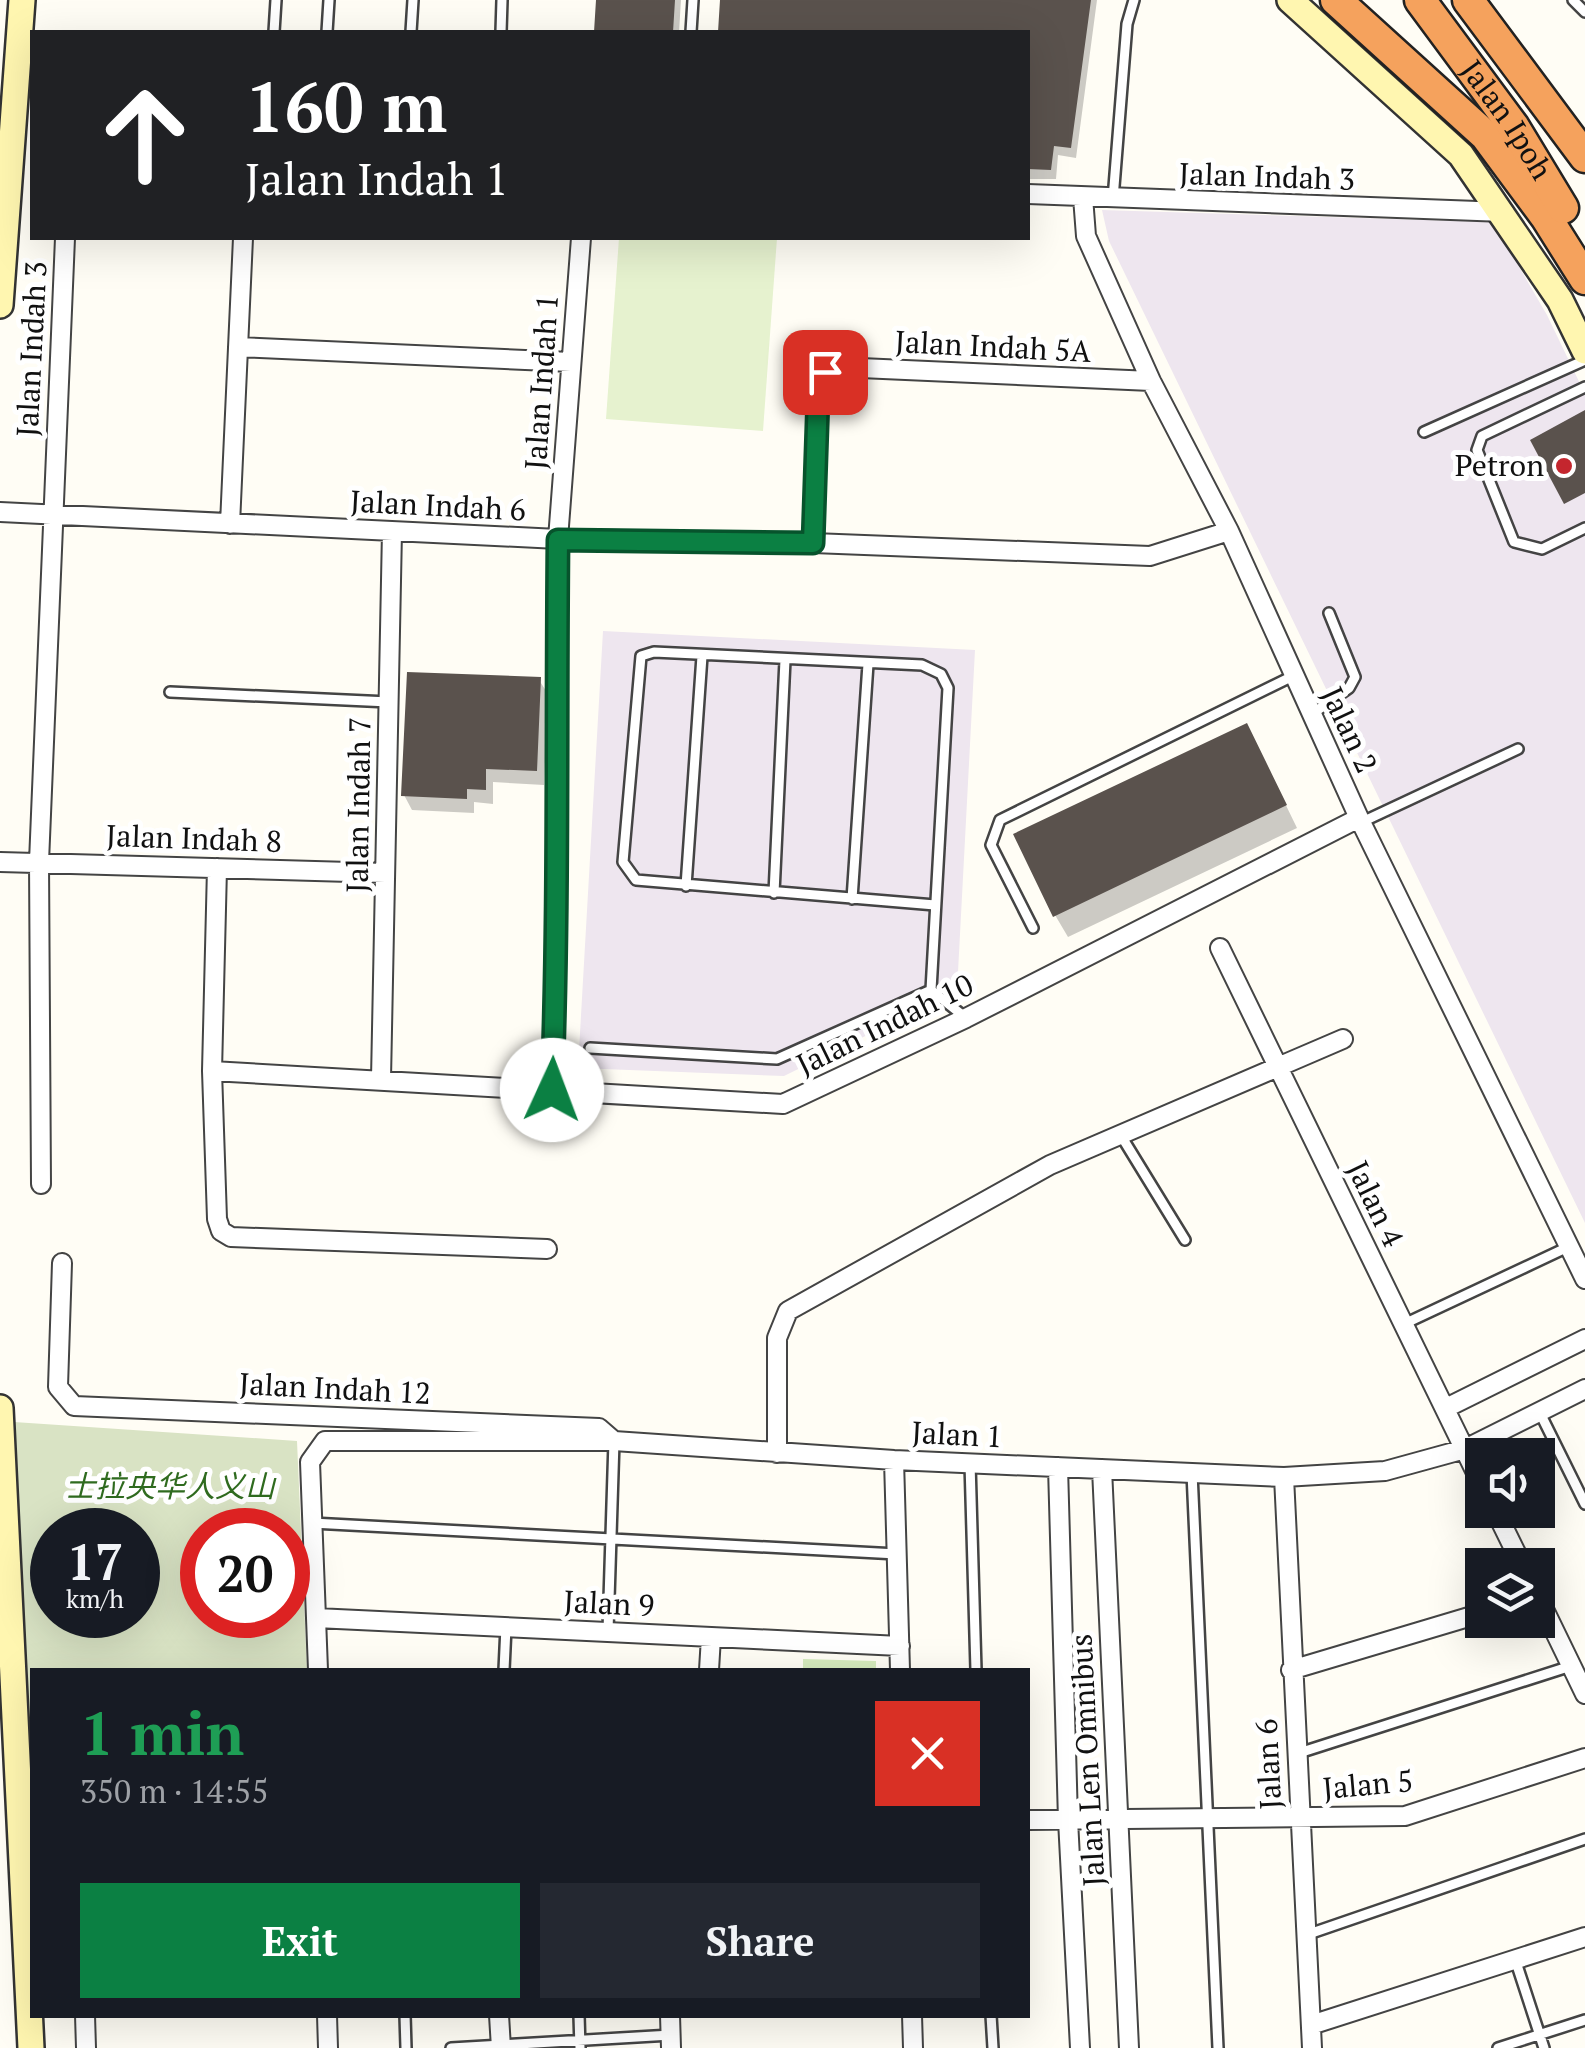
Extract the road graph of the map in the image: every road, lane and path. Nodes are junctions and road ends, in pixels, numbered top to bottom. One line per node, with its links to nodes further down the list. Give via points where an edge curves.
1 (22, 0): 19 (street)
2 (276, 0): 14 (lane)
3 (329, 0): 15 (lane)
4 (413, 0): 16 (lane)
5 (502, 0): 17 (lane)
6 (694, 0): 18 (lane)
7 (1134, 0): 23 (lane)
8 (1290, 0): 24 (street, via 1461,155)
9 (1336, 0): 29 (highway, via 1486,136)
10 (1420, 0): 28 (highway, Jalan Ipoh, via 1514,127)
11 (1468, 0): 20 (highway, Jalan Ipoh)
12 (1573, 0): 13 (lane)
13 (1585, 12)
14 (274, 30)
15 (327, 30)
16 (411, 30)
17 (501, 30)
18 (691, 30)
19 (23, 116): 30 (street)
20 (1584, 151)
21 (1030, 194): 22 (street, Jalan Indah 3)
22 (1083, 197): 23 (street, Jalan Indah 3); 35 (street, Jalan 2, via 1086,236)
23 (1113, 199): 24 (street, Jalan Indah 3)
24 (1504, 212): 32 (street)
25 (65, 240): 39 (street, Jalan Indah 3)
26 (243, 240): 31 (street)
27 (580, 240): 34 (street, Jalan Indah 1)
28 (1585, 245)
29 (1585, 279)
30 (0, 305)
31 (238, 346): 34 (street); 40 (street)
32 (1585, 352)
33 (1585, 360): 37 (lane)
34 (571, 362): 44 (street, Jalan Indah 1)
35 (1151, 381): 43 (street, Jalan 2); 45 (street, Jalan Indah 5A, via 838,367 825,372 818,396)
36 (1585, 387): 41 (lane, via 1482,436 1477,450 1514,542 1542,549)
37 (1424, 432)
38 (0, 512): 39 (street, Jalan Indah 6)
39 (51, 515): 40 (street, Jalan Indah 6); 58 (street, Jalan Indah 3)
40 (230, 524): 42 (street, Jalan Indah 6)
41 (1585, 528)
42 (392, 531): 44 (street, Jalan Indah 6); 53 (street, Jalan Indah 7)
43 (1229, 531): 45 (street, Jalan Indah 6, via 1150,556); 51 (street, Jalan 2)
44 (558, 540): 45 (street, Jalan Indah 6); 47 (street, Jalan Indah 1)
45 (813, 543)
46 (1329, 613): 54 (lane, via 1355,677)
47 (557, 651): 74 (lane)
48 (702, 656): 49 (lane); 61 (lane); 61 (lane, via 641,656 622,862 636,880)
49 (785, 660): 50 (lane); 62 (lane)
50 (868, 664): 63 (lane); 64 (lane, via 922,665 940,674 948,688)
51 (1293, 676): 54 (street, Jalan 2); 65 (lane, via 1000,820 991,844)
52 (170, 692): 53 (lane)
53 (389, 702): 60 (street, Jalan Indah 7)
54 (1312, 714): 56 (street, Jalan 2)
55 (1518, 749): 56 (lane)
56 (1360, 820): 68 (street, Jalan Indah 10); 78 (street, Jalan 2)
57 (0, 862): 58 (street, Jalan Indah 8)
58 (39, 862): 59 (street, Jalan Indah 8); 76 (street, Jalan Indah 3)
59 (217, 868): 60 (street, Jalan Indah 8); 72 (street)
60 (385, 873): 73 (street, Jalan Indah 7)
61 (686, 886): 62 (lane)
62 (774, 893): 63 (lane)
63 (852, 899): 64 (lane)
64 (935, 905): 67 (lane)
65 (1034, 928)
66 (1220, 948): 71 (street, Jalan 4)
67 (931, 990): 68 (lane); 70 (lane, via 776,1059)
68 (966, 1018): 74 (street, Jalan Indah 10, via 783,1104)
69 (1343, 1039): 71 (street)
70 (590, 1048)
71 (1277, 1068): 75 (street); 82 (street, Jalan 4)
72 (212, 1071): 73 (street, Jalan Indah 10); 79 (street, via 217,1219 231,1236)
73 (381, 1080): 74 (street, Jalan Indah 10)
74 (552, 1090)
75 (1120, 1134): 77 (lane); 91 (street, via 1050,1165 788,1311 777,1338)
76 (42, 1184)
77 (1184, 1240)
78 (1568, 1246): 81 (street, Jalan 2); 82 (lane)
79 (547, 1250)
80 (62, 1263): 89 (street, Jalan Indah 12, via 58,1387 74,1406 600,1428)
81 (1585, 1279)
82 (1404, 1324): 85 (street, Jalan 4)
83 (1585, 1339): 85 (street)
84 (1585, 1389): 87 (street, Jalan 1)
85 (1448, 1407): 90 (street, Jalan 4)
86 (0, 1408): 141 (street)
87 (1539, 1410): 88 (street, Jalan 1); 98 (lane)
88 (1486, 1438)
89 (614, 1441): 91 (street, Jalan 1); 99 (street, Jalan 1, via 324,1441 310,1462); 100 (lane)
90 (1465, 1449): 97 (street, Jalan 1, via 1385,1471)
91 (777, 1453): 92 (street, Jalan 1)
92 (894, 1460): 93 (street, Jalan 1); 101 (street)
93 (970, 1463): 94 (street, Jalan 1); 113 (lane)
94 (1058, 1467): 95 (street, Jalan 1); 123 (street)
95 (1102, 1469): 96 (street, Jalan 1); 121 (street, Jalan Len Omnibus)
96 (1192, 1473): 97 (street, Jalan 1); 119 (lane)
97 (1284, 1477): 114 (street, Jalan 6)
98 (1585, 1504)
99 (312, 1523): 100 (lane); 102 (street)
100 (611, 1538): 101 (lane); 106 (lane)
101 (897, 1554): 108 (street)
102 (316, 1618): 104 (street, Jalan 9); 109 (street)
103 (1465, 1618): 114 (street)
104 (506, 1627): 106 (street, Jalan 9); 110 (lane)
105 (1555, 1629): 115 (street)
106 (608, 1632): 107 (street, Jalan 9)
107 (712, 1637): 108 (street, Jalan 9); 111 (street)
108 (900, 1646): 112 (street)
109 (318, 1668)
110 (504, 1668)
111 (710, 1668)
112 (900, 1668)
113 (976, 1668)
114 (1291, 1670): 117 (street, Jalan 6)
115 (1577, 1670): 116 (street); 117 (lane)
116 (1585, 1694)
117 (1296, 1754): 120 (street, Jalan 6)
118 (1585, 1758): 120 (street, Jalan 5, via 1405,1816)
119 (1210, 1818): 120 (street, Jalan 5); 121 (street, Jalan 5); 150 (lane)
120 (1300, 1818): 125 (street, Jalan 6)
121 (1118, 1819): 123 (street, Jalan 5); 149 (street, Jalan Len Omnibus)
122 (1030, 1820): 123 (street, Jalan 5)
123 (1068, 1820): 148 (street)
124 (1585, 1839): 125 (lane)
125 (1306, 1936): 136 (street, Jalan 6)
126 (1585, 1937): 127 (street)
127 (1516, 1959): 136 (street); 137 (lane)
128 (85, 2018): 142 (street)
129 (328, 2018): 143 (street)
130 (405, 2018): 144 (lane)
131 (499, 2018): 140 (street)
132 (578, 2018): 139 (lane)
133 (912, 2018): 146 (street)
134 (991, 2018): 147 (lane)
135 (1585, 2020): 137 (lane)
136 (1311, 2025): 151 (street, Jalan 6)
137 (1539, 2034): 152 (lane); 153 (lane)
138 (671, 2042): 139 (lane)
139 (580, 2044): 140 (lane)
140 (501, 2046): 145 (lane)
141 (31, 2048)
142 (86, 2048)
143 (328, 2048)
144 (406, 2048)
145 (451, 2048)
146 (913, 2048)
147 (993, 2048)
148 (1080, 2048)
149 (1129, 2048)
150 (1218, 2048)
151 (1312, 2048)
152 (1498, 2048)
153 (1544, 2048)

